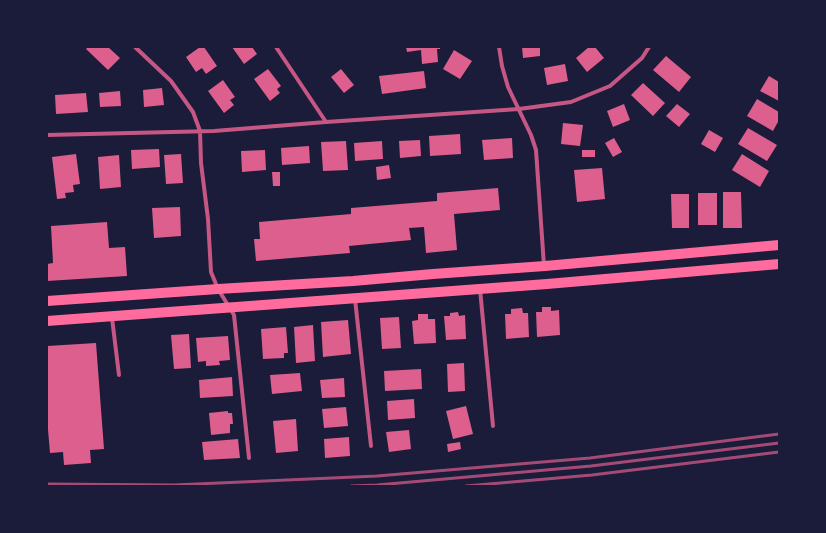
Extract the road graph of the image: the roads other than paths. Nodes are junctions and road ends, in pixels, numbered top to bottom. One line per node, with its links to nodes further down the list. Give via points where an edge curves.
1 (135, 47): 7 (street, via 171,81 193,112)
2 (276, 47): 6 (street)
3 (499, 47): 5 (street, via 508,87)
4 (649, 47): 5 (street, via 642,58 610,86 572,102)
5 (519, 109): 6 (street); 11 (street, via 536,150)
6 (326, 122): 7 (street)
7 (200, 131): 8 (street); 14 (street, via 211,272)
8 (47, 135)
9 (779, 246): 11 (main road)
10 (779, 264): 13 (main road)
11 (544, 266): 12 (main road); 13 (main road)
12 (354, 281): 14 (main road); 16 (main road)
13 (547, 284): 15 (main road)
14 (218, 289): 17 (main road); 18 (street)
15 (480, 289): 16 (main road); 22 (street)
16 (355, 299): 18 (main road); 23 (street)
17 (47, 301)
18 (231, 308): 19 (main road); 24 (street, via 235,322)
19 (112, 317): 20 (main road); 21 (street)
20 (47, 321)
21 (119, 375)
22 (493, 426)
23 (371, 446)
24 (249, 458)

